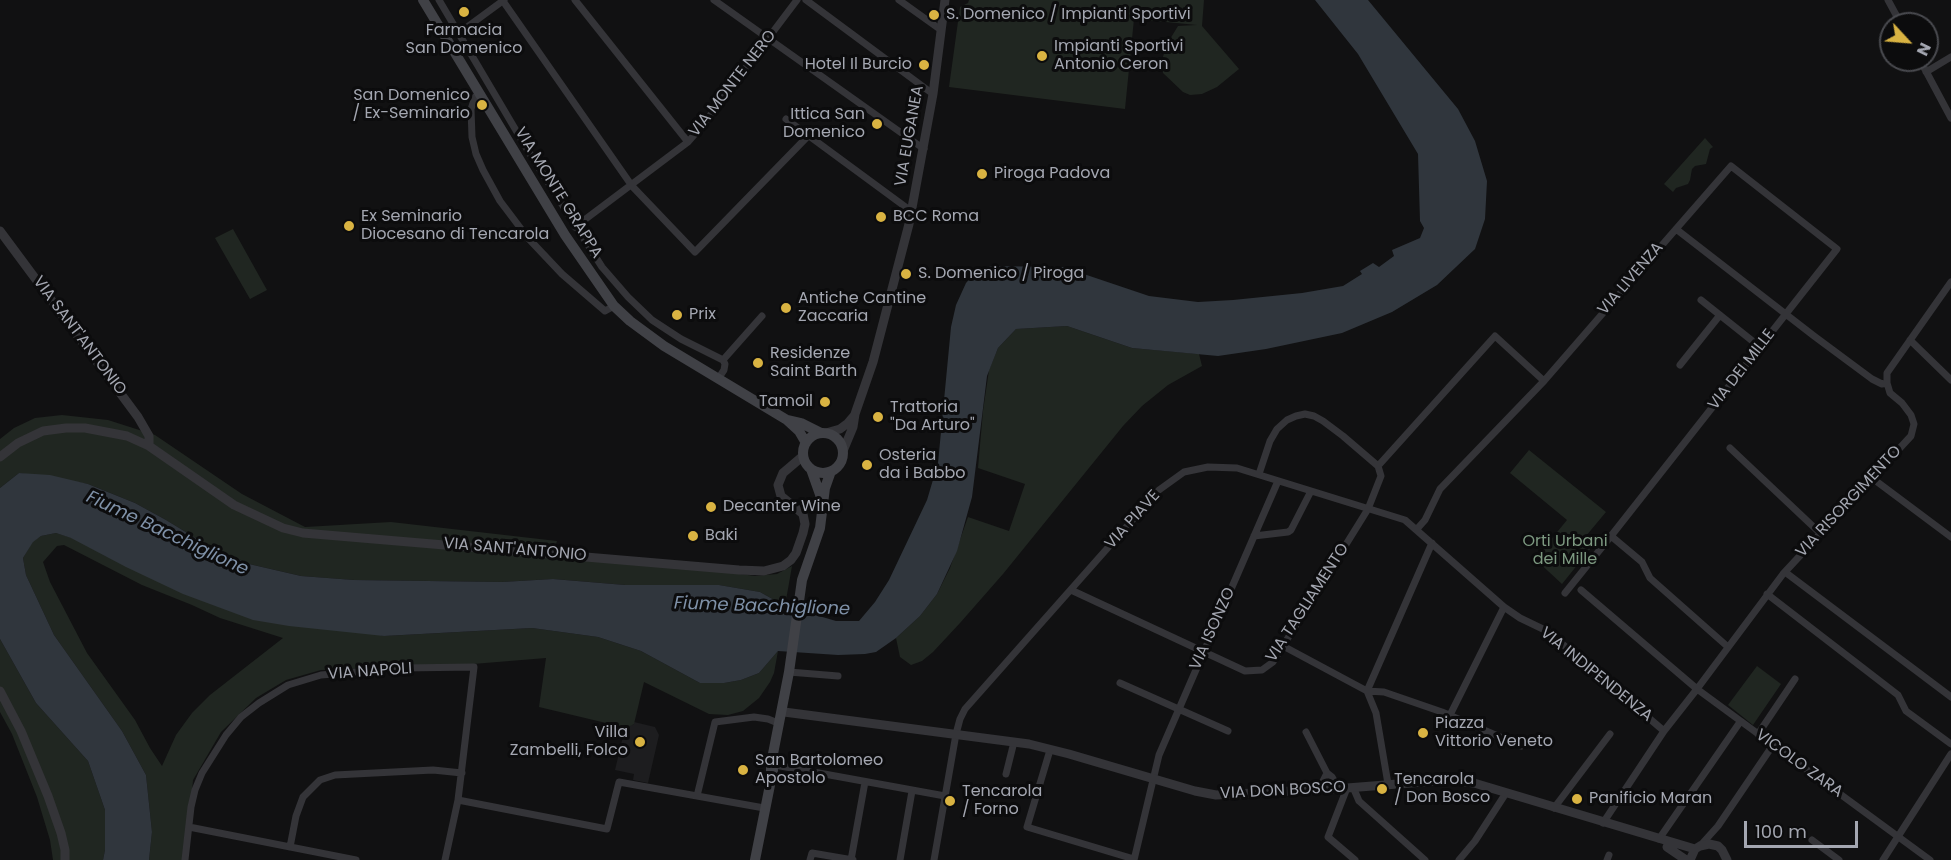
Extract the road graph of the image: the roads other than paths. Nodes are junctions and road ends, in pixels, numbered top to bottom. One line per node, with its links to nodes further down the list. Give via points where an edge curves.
1 (423, 0): 15 (main road, VIA MONTE GRAPPA)
2 (439, 0): 11 (street, VIA MONTE GRAPPA)
3 (575, 0): 21 (street)
4 (714, 0): 12 (street)
5 (797, 0): 12 (street, VIA MONTE NERO)
6 (806, 0): 17 (street)
7 (899, 0): 10 (street)
8 (945, 0): 10 (street, VIA EUGANEA)
9 (504, 1): 11 (street); 25 (street)
10 (941, 30): 17 (street, VIA EUGANEA)
11 (459, 33): 13 (street, VIA MONTE GRAPPA)
12 (768, 38): 21 (street, VIA MONTE NERO); 22 (street)
13 (481, 69): 15 (street); 23 (street, VIA MONTE GRAPPA)
14 (1926, 72): 18 (street)
15 (469, 77): 16 (main road, VIA MONTE GRAPPA)
16 (479, 94): 24 (main road, VIA MONTE GRAPPA); 32 (street, VIA MONTE GRAPPA, via 471,109 472,137 483,170 500,201 562,274 605,311)
17 (933, 94): 22 (street, VIA EUGANEA)
18 (1951, 118)
19 (786, 119): 20 (street)
20 (809, 135): 25 (street, via 695,252); 26 (street)
21 (687, 142): 25 (street, VIA MONTE NERO)
22 (924, 149): 26 (street, VIA EUGANEA)
23 (535, 162): 24 (street); 27 (street, VIA MONTE GRAPPA)
24 (524, 168): 32 (main road, VIA MONTE GRAPPA)
25 (632, 186): 27 (street, VIA MONTE NERO)
26 (911, 211): 46 (street, VIA EUGANEA, via 873,362)
27 (575, 227): 38 (street, VIA MONTE GRAPPA, via 602,267 652,320)
28 (1676, 229): 33 (street, VIA LIVENZA); 33 (street, VIA DEI MILLE, via 1731,166 1740,172 1837,249); 44 (street, VIA LIVENZA)
29 (0, 231): 50 (street, VIA SANT'ANTONIO, via 138,417 149,436)
30 (1951, 282): 36 (street)
31 (1701, 300): 34 (street)
32 (614, 306): 41 (main road, VIA MONTE GRAPPA, via 646,334)
33 (1785, 314): 37 (street, VIA DEI MILLE); 45 (street, VIA LIVENZA, via 1872,380)
34 (1720, 315): 37 (street); 40 (street)
35 (762, 316): 39 (street)
36 (1910, 340): 43 (street); 45 (street, via 1887,373)
37 (1760, 347): 68 (street, VIA DEI MILLE)
38 (713, 356): 39 (street, VIA MONTE GRAPPA); 41 (street)
39 (723, 360): 42 (street, via 724,370)
40 (1680, 365)
41 (705, 371): 42 (main road, VIA MONTE GRAPPA)
42 (718, 379): 47 (main road, VIA MONTE GRAPPA)
43 (1951, 380)
44 (1544, 381): 56 (street, via 1495,336); 65 (street, VIA LIVENZA, via 1440,489)
45 (1887, 383): 60 (street, VIA RISORGIMENTO, via 1914,424 1911,436)
46 (855, 414): 48 (street, via 840,429); 52 (street, VIA EUGANEA)
47 (787, 420): 48 (main road, VIA MONTE GRAPPA); 49 (main road, VIA MONTE GRAPPA)
48 (824, 433): 49 (main road, via 812,436); 52 (main road, via 837,439)
49 (806, 443): 54 (main road)
50 (149, 446): 53 (street, VIA SANT'ANTONIO, via 127,436 66,428 43,431); 55 (street, VIA SANT'ANTONIO, via 234,505 303,533 739,570 772,570 783,566 796,553 805,524 803,514 778,490 780,478)
51 (1730, 448): 66 (street)
52 (843, 450): 58 (main road, VIA EUGANEA, via 839,465)
53 (2, 456)
54 (803, 456): 55 (street, VIA SANT'ANTONIO); 57 (main road, VIA EUGANEA)
55 (790, 466): 57 (street)
56 (1378, 466): 59 (street, via 1323,421 1305,414 1287,420 1277,429); 64 (street, VIA TAGLIAMENTO, via 1381,476)
57 (810, 468): 58 (main road, via 820,473); 63 (main road, VIA EUGANEA)
58 (831, 471): 63 (main road, VIA EUGANEA)
59 (1258, 474): 61 (street, VIA PIAVE); 72 (street, VIA PIAVE, via 1237,468 1208,467 1184,472 1159,489)
60 (1872, 478): 66 (street, VIA RISORGIMENTO); 69 (street)
61 (1278, 481): 62 (street, VIA PIAVE); 67 (street, VIA ISONZO)
62 (1311, 491): 64 (street, VIA PIAVE); 67 (street, via 1291,530)
63 (823, 502): 80 (main road, VIA EUGANEA, via 820,528 802,580)
64 (1368, 509): 65 (street, VIA PIAVE, via 1405,520); 77 (street, VIA TAGLIAMENTO)
65 (1417, 529): 70 (street, VIA INDIPENDENZA)
66 (1820, 533): 71 (street, VIA RISORGIMENTO)
67 (1254, 536): 79 (street, VIA ISONZO)
68 (1611, 536): 74 (street, VIA DEI MILLE); 78 (street, via 1642,562 1650,578)
69 (1951, 537)
70 (1432, 543): 76 (street, VIA INDIPENDENZA); 86 (street)
71 (1785, 572): 75 (street, VIA RISORGIMENTO); 87 (street, VIA RISORGIMENTO)
72 (1071, 590): 79 (street, VIA TAGLIAMENTO); 96 (street, VIA PIAVE, via 965,709)
73 (1581, 590): 84 (street, VICOLO ZARA)
74 (1565, 593)
75 (1767, 594): 78 (street, VIA RISORGIMENTO); 100 (street, via 1898,694 1906,711)
76 (1504, 607): 90 (street); 94 (street, VIA INDIPENDENZA, via 1547,631)
77 (1283, 646): 79 (street, VIA TAGLIAMENTO, via 1273,662 1262,670 1245,671); 86 (street)
78 (1728, 647): 84 (street, VIA RISORGIMENTO)
79 (1202, 652): 88 (street, VIA ISONZO)
80 (789, 672): 81 (street); 89 (main road); 92 (main road)
81 (838, 676)
82 (1795, 679): 98 (street)
83 (1120, 683): 88 (street)
84 (1697, 689): 91 (street, VICOLO ZARA); 94 (street, VIA RISORGIMENTO)
85 (0, 691): 131 (street, via 48,796 61,833)
86 (1366, 691): 90 (street, via 1384,692); 111 (street, via 1376,713)
87 (1951, 697)
88 (1178, 710): 93 (street); 109 (street, VIA ISONZO)
89 (784, 712): 96 (street, VIA DON BOSCO); 105 (main road)
90 (1450, 715): 102 (street)
91 (1740, 722): 98 (street, VICOLO ZARA); 125 (street)
92 (778, 723): 105 (main road); 116 (street, via 754,717 714,722)
93 (1228, 731)
94 (1664, 731): 121 (street, VIA RISORGIMENTO)
95 (1306, 732): 108 (street)
96 (956, 734): 99 (street, VIA DON BOSCO); 117 (street, VIA PIAVE)
97 (1610, 734): 120 (street)
98 (1758, 734): 101 (street, VICOLO ZARA)
99 (1014, 742): 103 (street, VIA DON BOSCO); 107 (street)
100 (1951, 744)
101 (1773, 745): 122 (street); 124 (street, VICOLO ZARA)
102 (1521, 746)
103 (1050, 750): 109 (street, VIA DON BOSCO); 140 (street, via 1027,827)
104 (1951, 754): 124 (street)
105 (773, 770): 110 (street); 119 (main road)
106 (462, 773): 118 (street, VIA NAPOLI); 123 (street, VIA NAPOLI, via 474,667 321,675 288,685 241,717 202,773); 128 (street, via 433,770 335,775 320,780 303,797)
107 (1006, 774)
108 (1327, 774): 112 (street); 113 (street)
109 (1152, 778): 113 (street, VIA DON BOSCO, via 1216,795); 140 (street, VIA ISONZO)
110 (865, 782): 114 (street); 137 (street)
111 (1388, 784): 112 (street, VIA DON BOSCO); 115 (street, VIA DON BOSCO, via 1448,780)
112 (1346, 788): 113 (street, VIA DON BOSCO); 141 (street, via 1328,837); 142 (street)
113 (1322, 789)
114 (912, 791): 117 (street); 138 (street)
115 (1506, 793): 120 (street, VIA DON BOSCO); 143 (street)
116 (697, 796): 118 (street, via 619,783 607,829); 119 (street)
117 (945, 796): 139 (street, VIA PIAVE)
118 (458, 800): 134 (street, VIA NAPOLI)
119 (764, 808): 135 (main road)
120 (1554, 808): 121 (street, VIA DON BOSCO)
121 (1603, 823): 125 (street, VIA DON BOSCO)
122 (1718, 826): 127 (street); 130 (street)
123 (189, 827): 128 (street); 132 (street, VIA NAPOLI)
124 (1898, 836): 148 (street); 149 (street, VICOLO ZARA)
125 (1657, 839): 129 (street); 130 (street, VIA DON BOSCO)
126 (1812, 840): 147 (street)
127 (1718, 846): 130 (street, VIA DON BOSCO); 146 (street)
128 (290, 847): 133 (street)
129 (1667, 847): 144 (street); 145 (street)
130 (1697, 848): 145 (street)
131 (65, 860)
132 (185, 860)
133 (356, 860)
134 (445, 860)
135 (755, 860)
136 (810, 860): 137 (street, via 812,853)
137 (852, 860)
138 (900, 860)
139 (934, 860)
140 (1134, 860)
141 (1355, 860)
142 (1425, 860)
143 (1459, 860)
144 (1673, 860)
145 (1688, 860)
146 (1727, 860)
147 (1839, 860)
148 (1883, 860)
149 (1930, 860)

